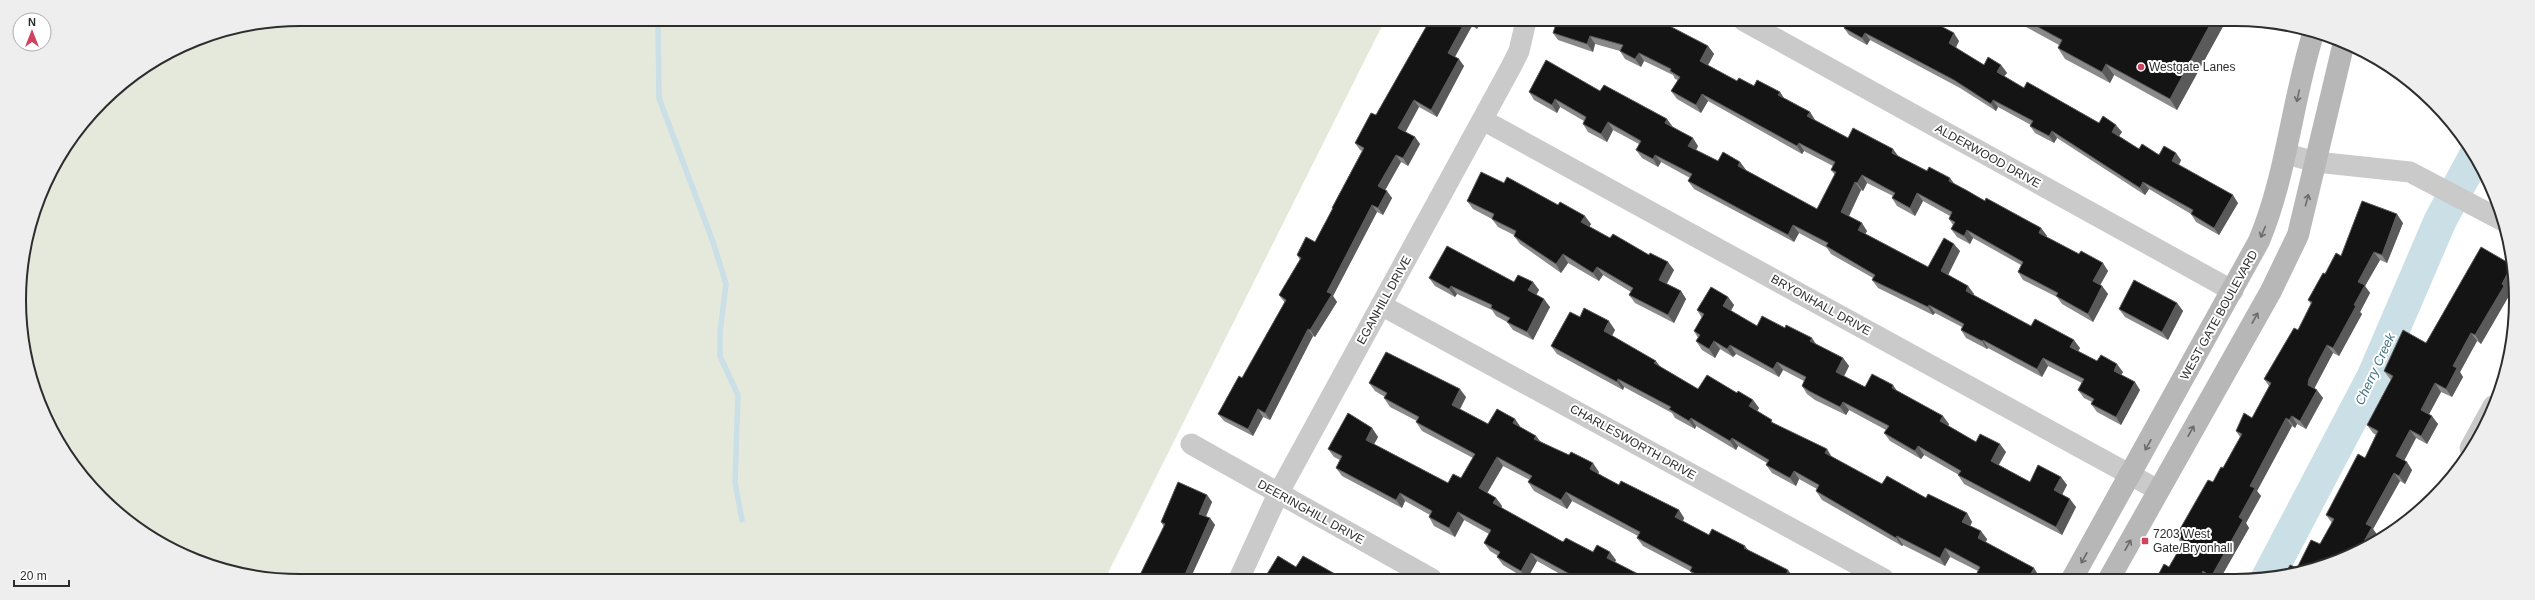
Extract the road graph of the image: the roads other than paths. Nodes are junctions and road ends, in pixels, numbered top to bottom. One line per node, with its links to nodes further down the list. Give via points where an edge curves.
1 (1525, 26): 5 (street, EGANHILL DRIVE, via 1519,51)
2 (1753, 26): 9 (street, ALDERWOOD DRIVE)
3 (2312, 37): 6 (main road, WEST GATE BOULEVARD, one-way to 6)
4 (2343, 48): 7 (main road)
5 (1483, 120): 10 (street, EGANHILL DRIVE); 12 (street, BRYONHALL DRIVE)
6 (2286, 154): 7 (street); 9 (main road, WEST GATE BOULEVARD, one-way to 9, via 2269,217)
7 (2316, 162): 8 (street, via 2410,172); 13 (main road, one-way to 7, via 2271,291 2298,235)
8 (2496, 218)
9 (2233, 291): 12 (main road, WEST GATE BOULEVARD, one-way to 12)
10 (1382, 305): 14 (street, EGANHILL DRIVE); 17 (street, CHARLESWORTH DRIVE)
11 (1191, 444): 14 (street, DEERINGHILL DRIVE)
12 (2131, 475): 13 (street, BRYONHALL DRIVE); 18 (main road, WEST GATE BOULEVARD, one-way to 18)
13 (2158, 490): 19 (main road, one-way to 13)
14 (1278, 494): 15 (street, EGANHILL DRIVE); 16 (street, DEERINGHILL DRIVE)
15 (1241, 574)
16 (1423, 574)
17 (1875, 574)
18 (2075, 574)
19 (2112, 574)

